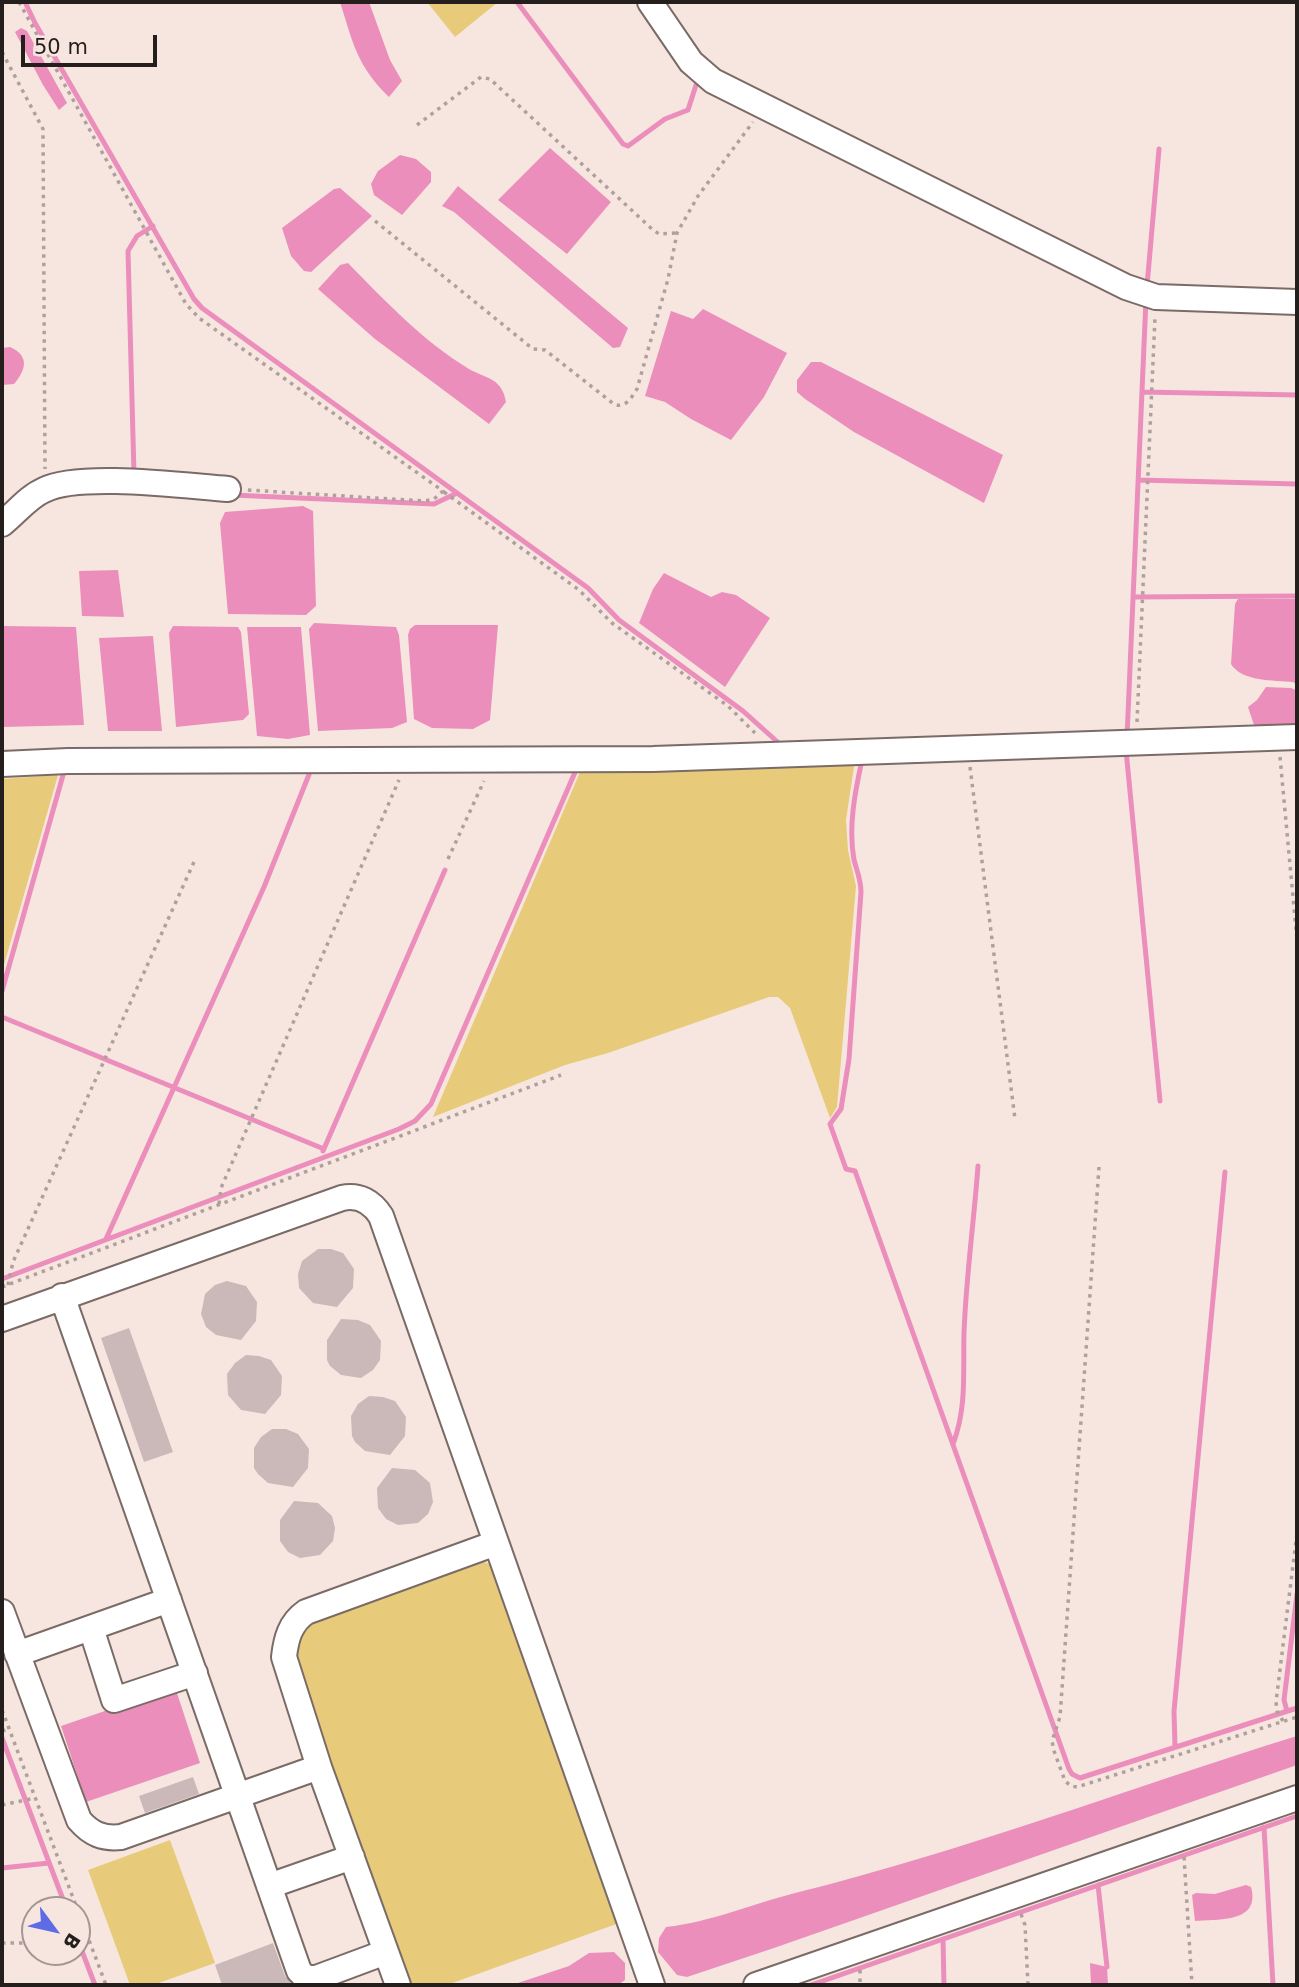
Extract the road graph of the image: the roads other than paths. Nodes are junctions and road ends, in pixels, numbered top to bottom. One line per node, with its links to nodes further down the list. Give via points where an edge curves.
1 (650, 2): 2 (street, via 691,62 713,80 1126,287 1156,297)
2 (1297, 302)
3 (228, 489): 4 (street, via 68,484 46,489)
4 (2, 524)
5 (1288, 737): 6 (street, via 653,760)
6 (2, 764)
7 (62, 1296): 8 (street); 9 (street, via 342,1198 367,1201 381,1216); 10 (street)
8 (2, 1319)
9 (496, 1543): 15 (street, via 306,1612 295,1622 284,1657); 22 (street)
10 (169, 1600): 12 (street); 14 (street)
11 (2, 1612): 13 (street)
12 (91, 1628): 13 (street); 14 (street, via 114,1700)
13 (17, 1654): 16 (street, via 79,1820 93,1833 121,1837)
14 (195, 1672): 16 (street)
15 (319, 1768): 16 (street); 18 (street)
16 (238, 1796): 19 (street)
17 (1297, 1798): 23 (street)
18 (352, 1857): 19 (street); 20 (street)
19 (269, 1886): 20 (street, via 299,1971 306,1978)
20 (386, 1952): 21 (street)
21 (398, 1985)
22 (652, 1985)
23 (756, 1985)

